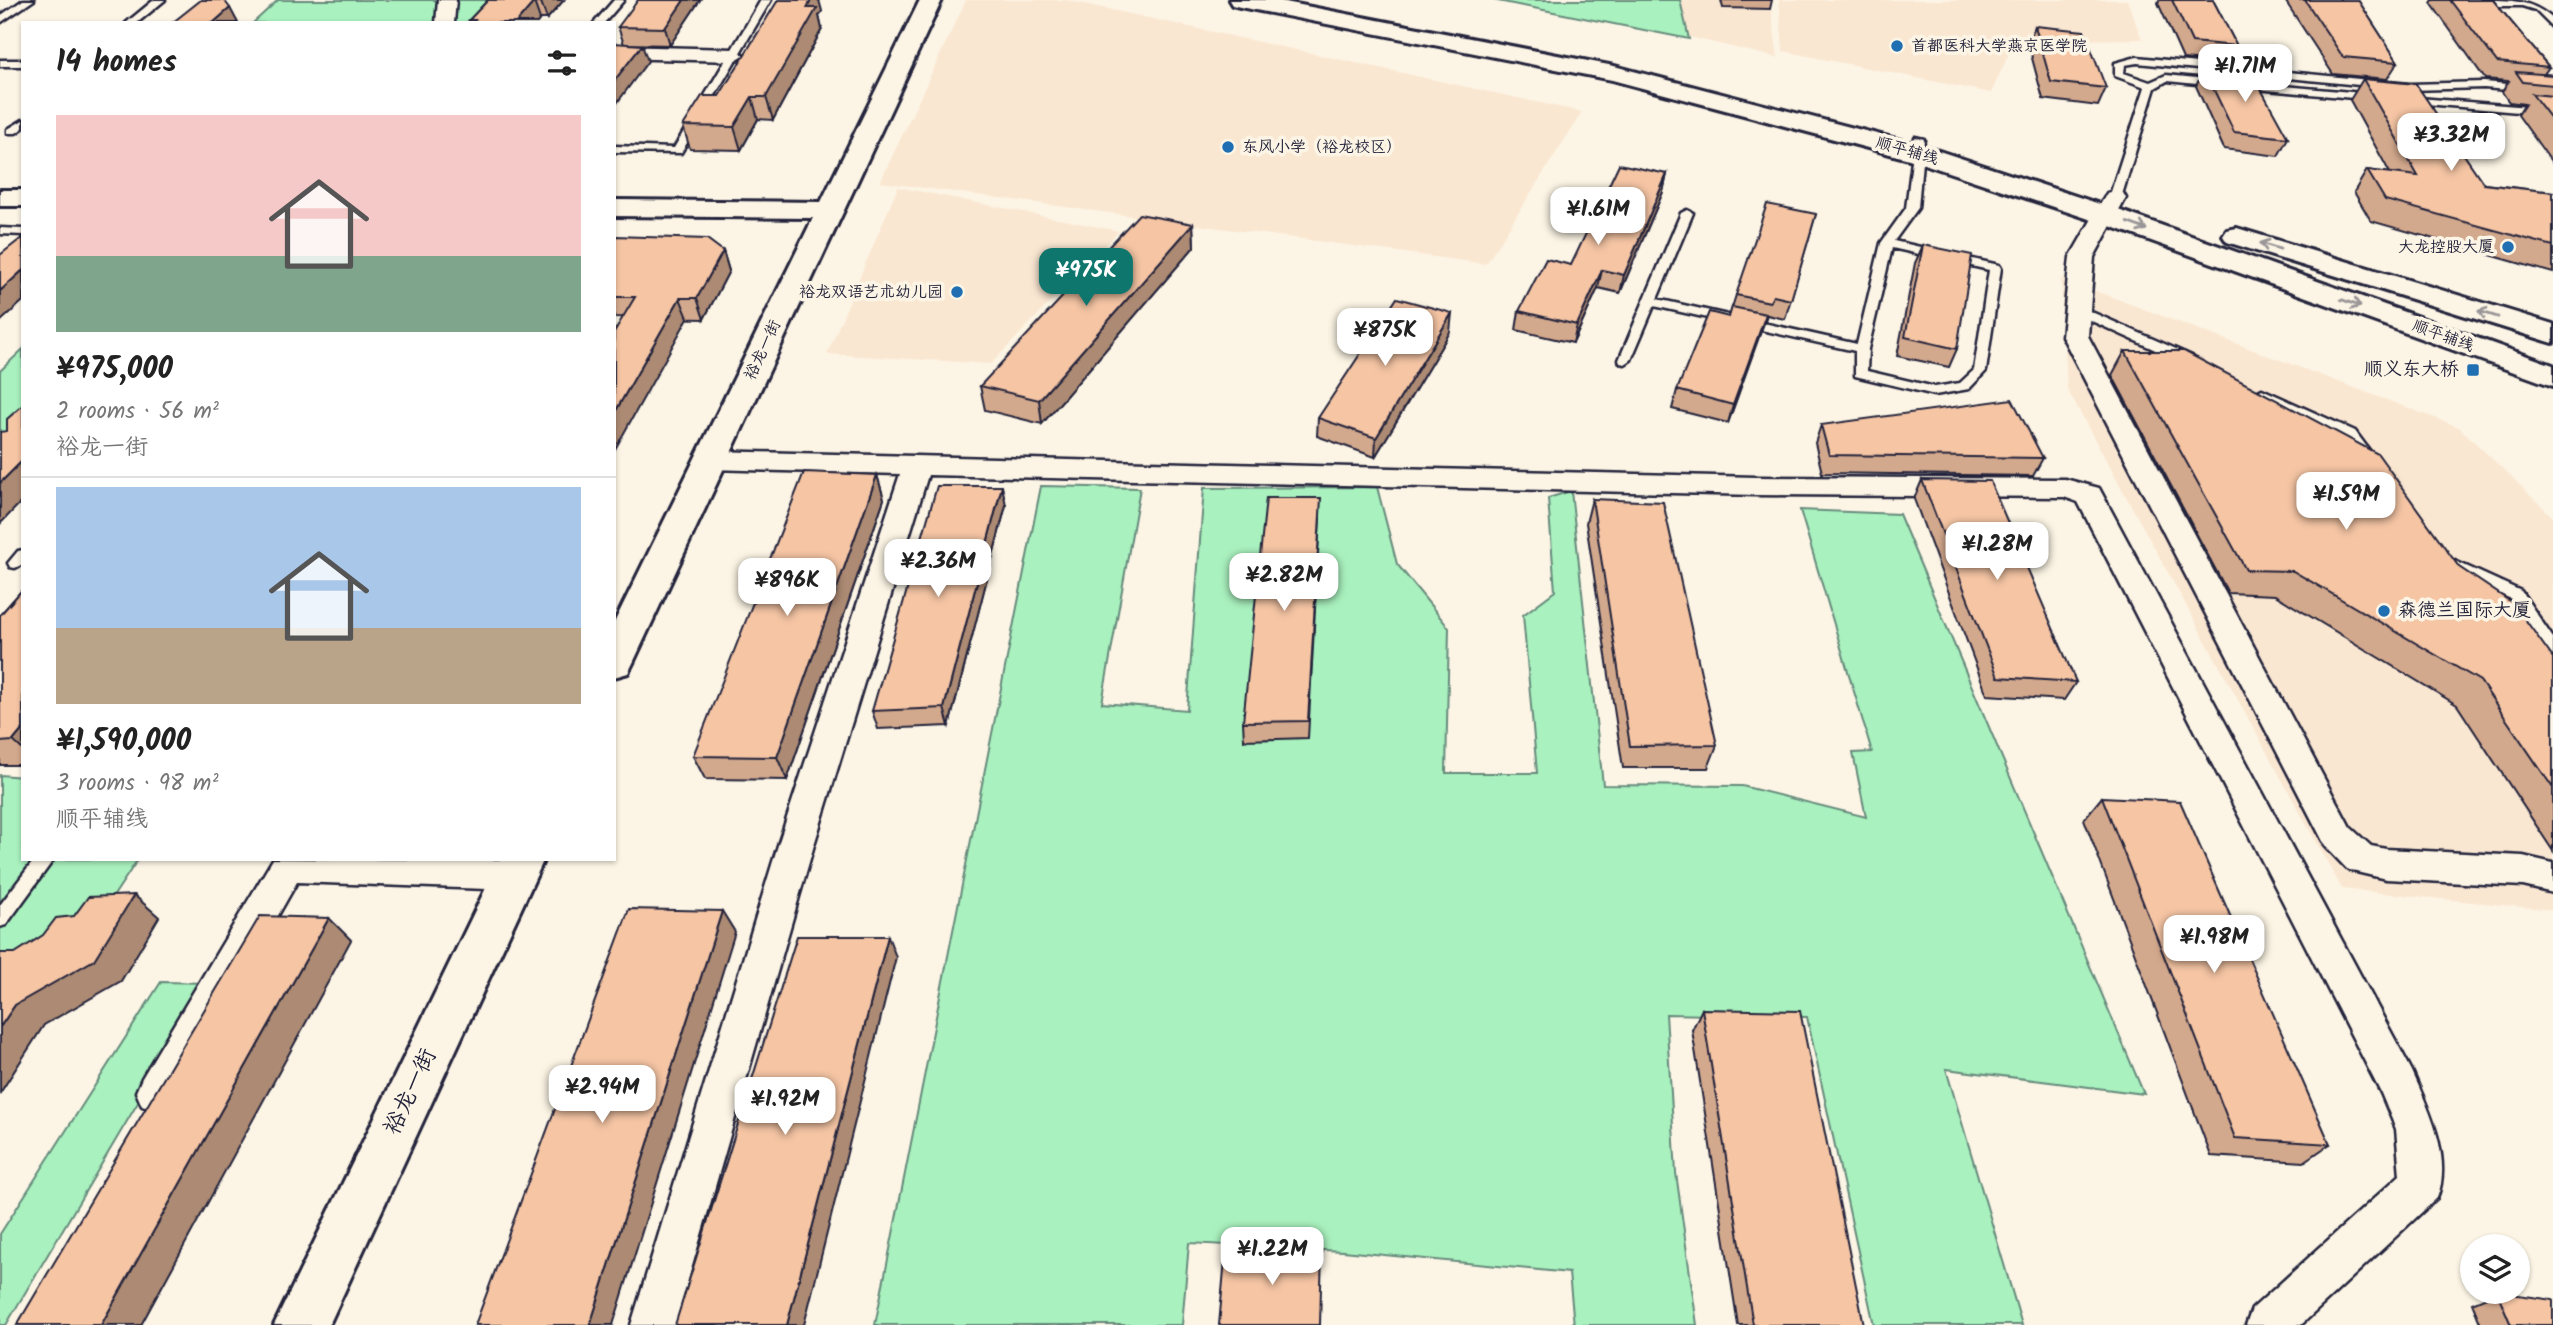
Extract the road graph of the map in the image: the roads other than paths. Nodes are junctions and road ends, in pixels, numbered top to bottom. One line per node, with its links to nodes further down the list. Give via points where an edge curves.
1 (29, 0): 10 (lane)
2 (160, 0): 11 (lane)
3 (447, 0): 12 (street)
4 (619, 0): 13 (lane)
5 (766, 0): 16 (lane)
6 (931, 0): 33 (main road, 裕龙一街)
7 (1240, 0): 27 (main road, 顺平辅线, via 1615,73)
8 (1320, 0): 27 (main road, 顺平辅线, via 1647,67)
9 (2491, 13): 14 (lane, via 2482,3 2523,3 2539,8)
10 (0, 20)
11 (134, 21)
12 (445, 21)
13 (601, 21)
14 (2553, 25)
15 (616, 52): 16 (street)
16 (734, 55): 28 (lane, via 677,151)
17 (0, 63): 18 (lane)
18 (21, 64)
19 (2544, 79): 21 (lane)
20 (2150, 86): 21 (lane, via 2119,74 2120,64 2137,60 2410,87 2484,85); 22 (lane, via 2166,78); 31 (lane)
21 (2553, 90)
22 (2382, 98)
23 (2396, 99): 24 (lane)
24 (2553, 112)
25 (21, 124): 26 (lane)
26 (12, 131)
27 (1919, 146): 31 (main road, 顺平辅线); 37 (lane, via 1912,208)
28 (616, 149)
29 (0, 198): 30 (main road)
30 (21, 198)
31 (2110, 206): 39 (street, via 2082,257); 40 (main road, 顺平辅线, one-way to 31); 44 (main road, 顺平辅线, one-way to 44)
32 (616, 208): 33 (main road)
33 (829, 210): 46 (main road, 裕龙一街)
34 (1688, 214): 38 (lane)
35 (1, 232): 36 (lane)
36 (21, 232)
37 (1887, 243): 41 (lane); 41 (lane, via 1995,268 1980,371 1964,386 1935,391 1860,373)
38 (1650, 301): 41 (lane); 42 (lane)
39 (2078, 310): 43 (lane); 55 (street, via 2075,335 2338,837 2361,859 2386,864 2523,871)
40 (2553, 334)
41 (1862, 349)
42 (1625, 360)
43 (2202, 366)
44 (2551, 375)
45 (2251, 389): 48 (lane, via 2350,434)
46 (710, 460): 47 (street); 51 (main road, 裕龙一街)
47 (917, 465): 59 (street, via 796,845); 60 (street, via 1756,486 2064,488 2089,495 2398,1084 2416,1129 2422,1183)
48 (2374, 466)
49 (2436, 550): 50 (lane, via 2444,561 2516,595)
50 (2553, 650)
51 (616, 659)
52 (44, 861): 56 (lane)
53 (290, 863): 54 (street); 57 (street)
54 (518, 867): 58 (main road, 裕龙一街)
55 (2553, 878)
56 (0, 919)
57 (140, 1120)
58 (301, 1325)
59 (653, 1325)
60 (2268, 1325)

